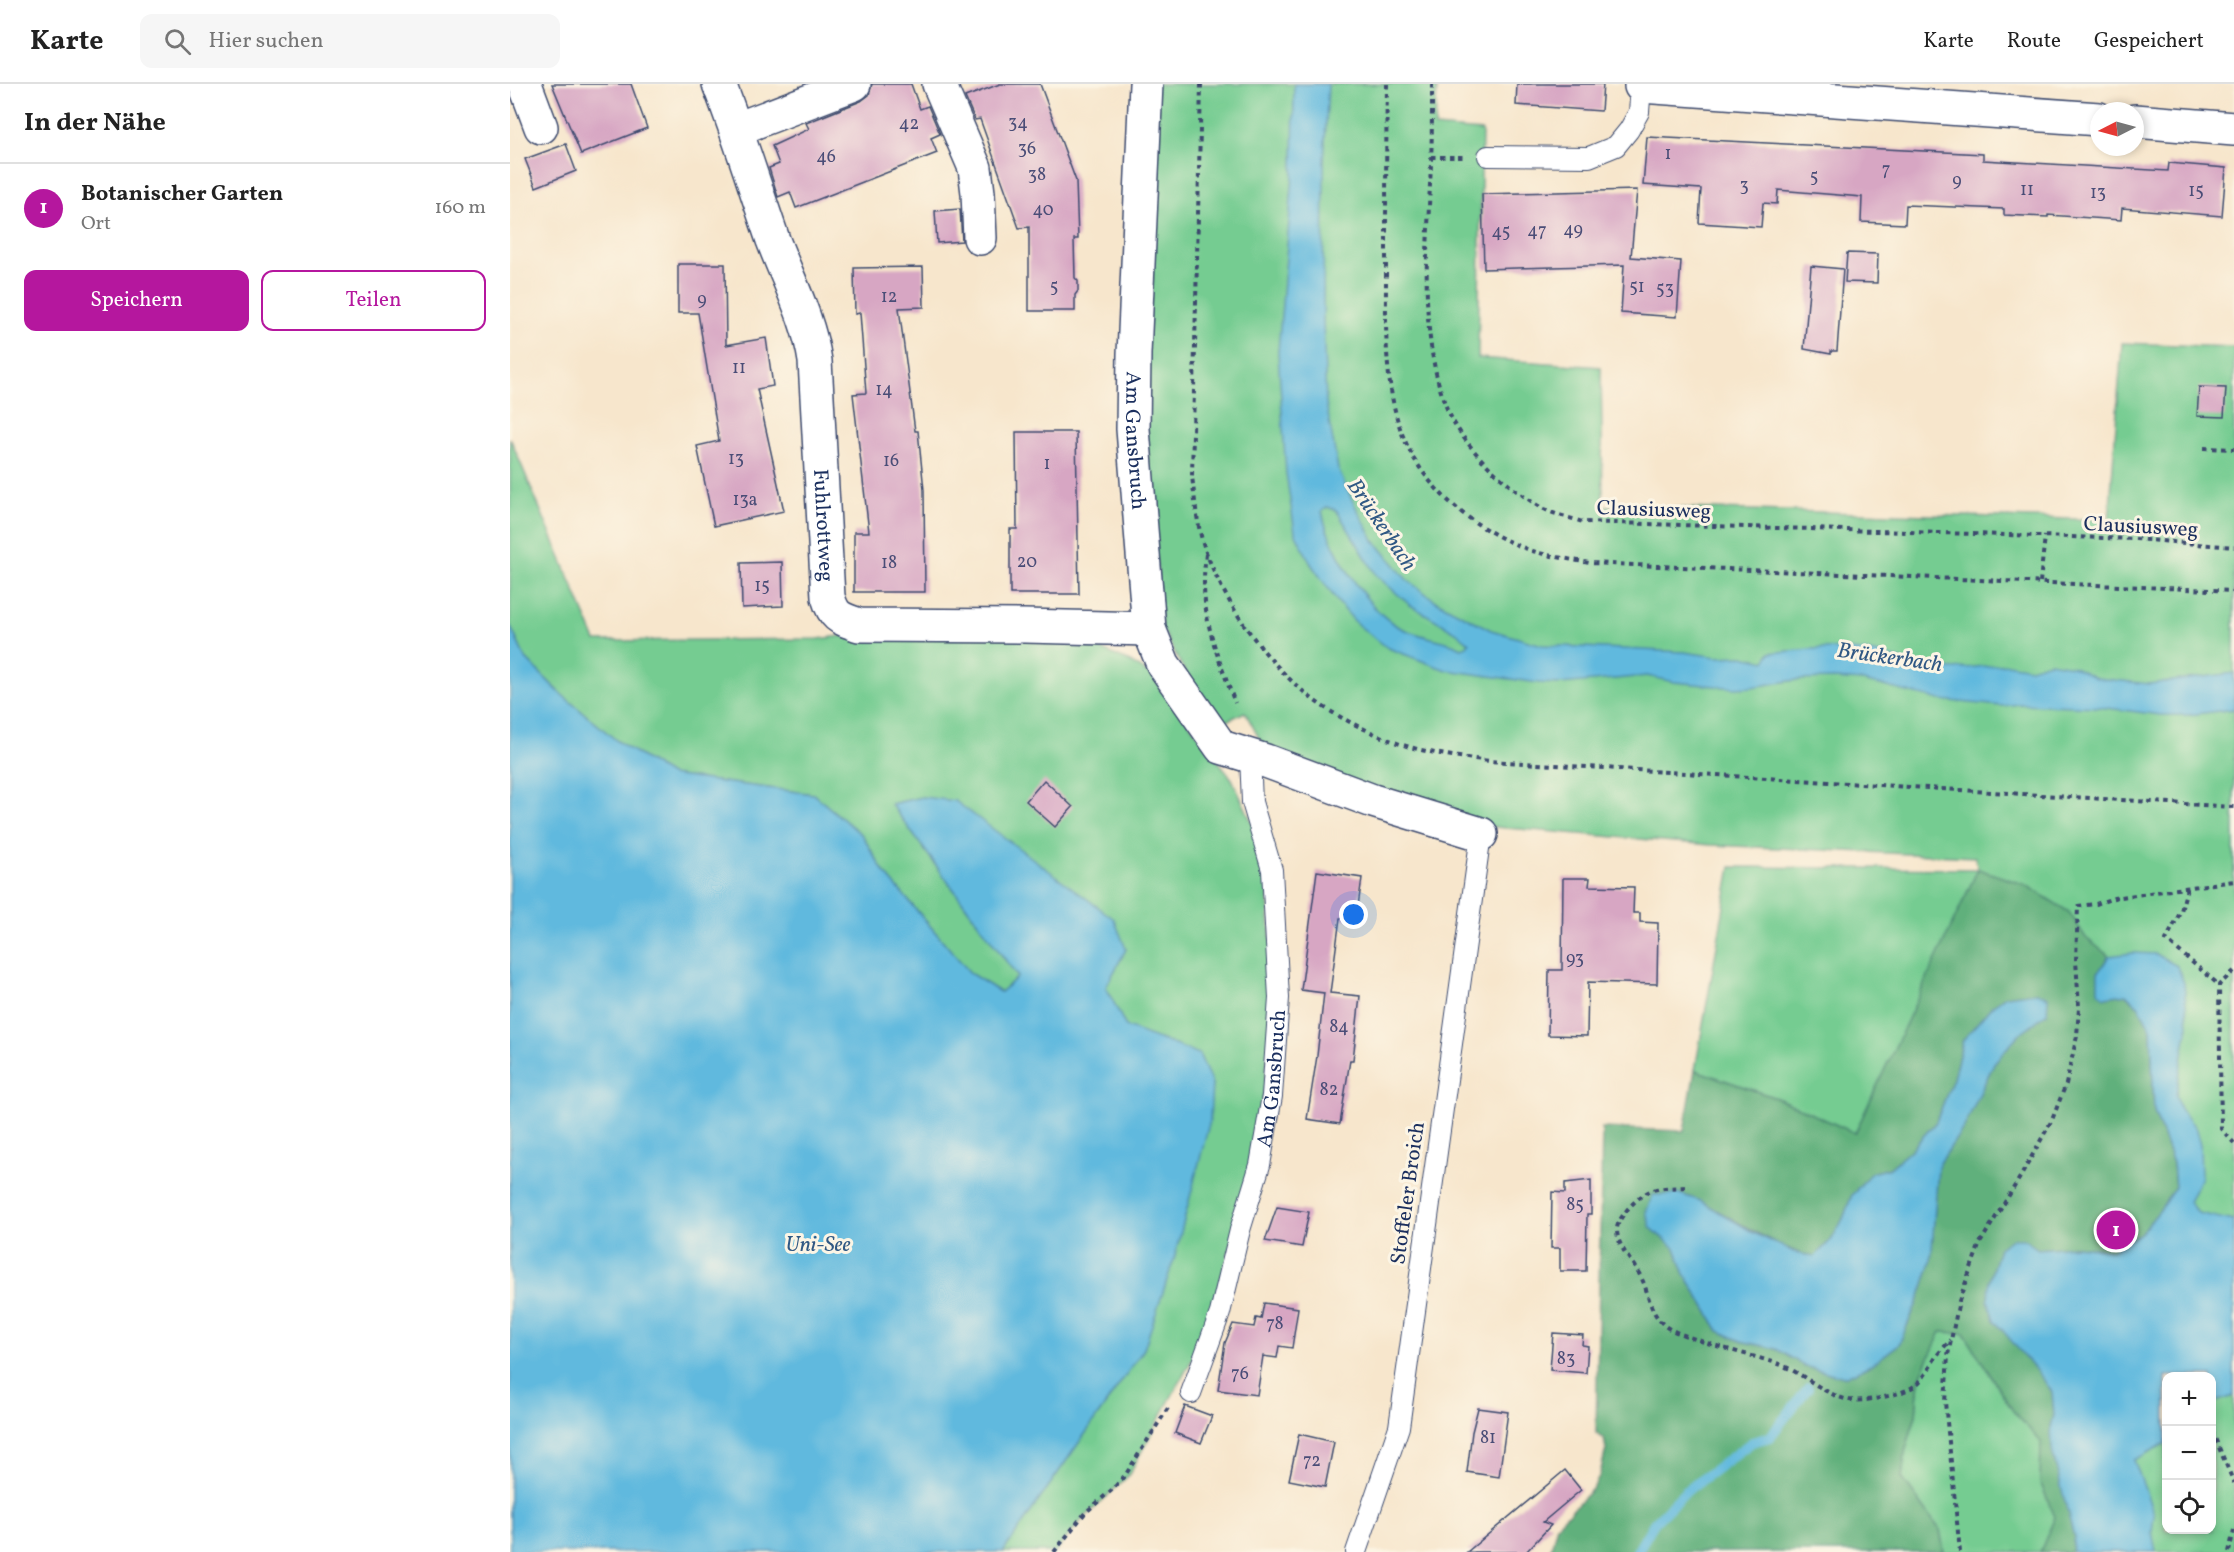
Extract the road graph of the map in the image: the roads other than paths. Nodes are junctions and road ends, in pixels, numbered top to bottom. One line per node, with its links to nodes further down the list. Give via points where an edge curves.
1 (525, 84): 9 (street)
2 (719, 84): 10 (street)
3 (854, 84): 10 (street)
4 (939, 84): 13 (street, via 975,168)
5 (1146, 84): 14 (street, Am Gansbruch, via 1133,429)
6 (1641, 85): 7 (street); 12 (lane, via 1639,112 1616,146 1589,157)
7 (2090, 118)
8 (2144, 123): 11 (street)
9 (541, 127)
10 (737, 129): 14 (street, Fuhlrottweg, via 774,241 812,338 832,611 859,625)
11 (2234, 129)
12 (1488, 156)
13 (980, 238)
14 (1149, 629): 15 (street, Am Gansbruch, via 1163,664 1221,747)
15 (1250, 756): 16 (street, Am Gansbruch, via 1373,801); 17 (lane, Am Gansbruch, via 1252,802 1272,870 1279,998 1272,1096 1260,1165 1220,1313)
16 (1482, 834): 18 (lane, Stoffeler Broich, via 1398,1427)
17 (1191, 1393)
18 (1356, 1552)

